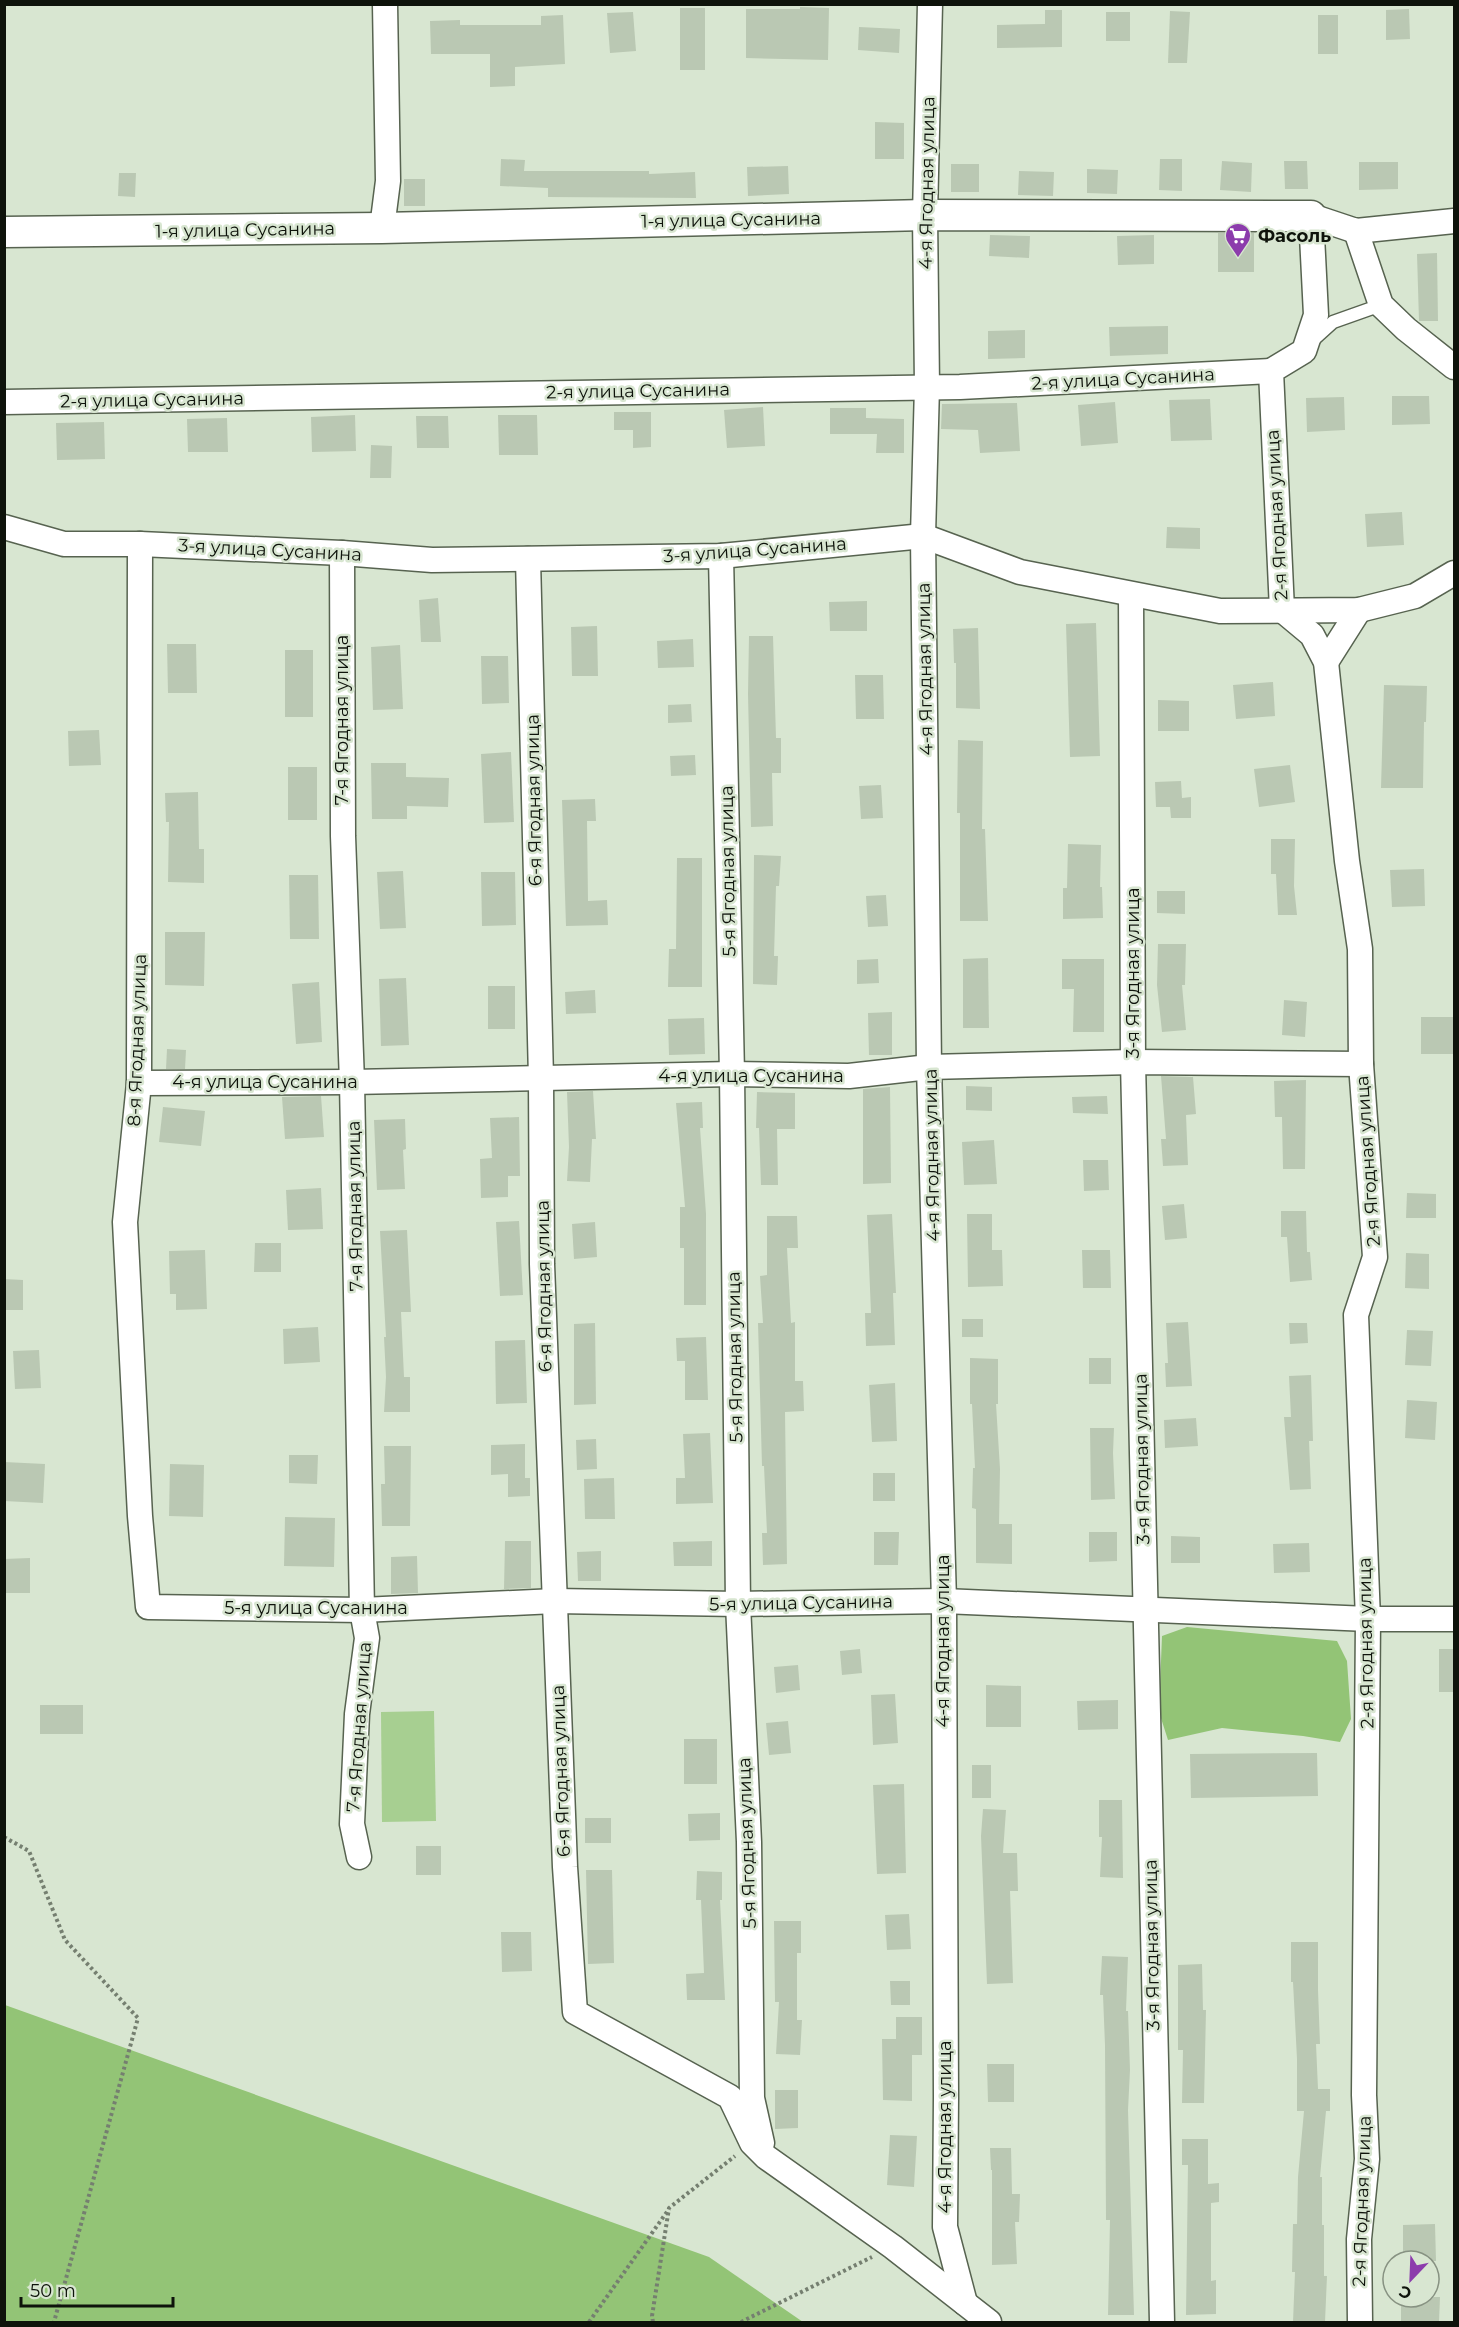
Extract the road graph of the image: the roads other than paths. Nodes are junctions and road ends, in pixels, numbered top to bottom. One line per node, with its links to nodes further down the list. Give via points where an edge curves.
1 (384, 4): 6 (street, via 388,181)
2 (930, 4): 3 (street, 4-я Ягодная улица)
3 (925, 215): 4 (street, 1-я улица Сусанина); 6 (street, 1-я улица Сусанина); 13 (street, 4-я Ягодная улица)
4 (1311, 216): 7 (street, 1-я улица Сусанина); 10 (street, via 1316,315)
5 (1455, 221): 7 (street, 1-я улица Сусанина)
6 (382, 228): 8 (street, 1-я улица Сусанина)
7 (1356, 231): 9 (street)
8 (4, 232)
9 (1382, 305): 10 (lane, via 1333,321); 11 (street)
10 (1304, 351): 12 (street)
11 (1455, 367)
12 (1271, 371): 13 (street, 2-я улица Сусанина); 23 (street, 2-я Ягодная улица)
13 (927, 386): 14 (street, 2-я улица Сусанина); 16 (street, 4-я Ягодная улица)
14 (4, 402)
15 (4, 527): 17 (street, 3-я улица Сусанина, via 64,544)
16 (923, 536): 19 (street, 3-я улица Сусанина); 22 (street, 3-я улица Сусанина, via 1020,572); 28 (street, 4-я Ягодная улица)
17 (140, 544): 18 (street, 3-я улица Сусанина); 32 (street, 8-я Ягодная улица)
18 (342, 553): 20 (street, 3-я улица Сусанина, via 432,560); 31 (street, 7-я Ягодная улица, via 343,836)
19 (721, 556): 20 (street, 3-я улица Сусанина); 29 (street, 5-я Ягодная улица)
20 (528, 559): 30 (street, 6-я Ягодная улица)
21 (1455, 573): 24 (street, 3-я улица Сусанина, via 1415,596)
22 (1131, 595): 23 (street, 3-я улица Сусанина, via 1220,611); 26 (street, 3-я Ягодная улица)
23 (1282, 610): 24 (street, 3-я улица Сусанина); 25 (street, 2-я Ягодная улица, via 1312,635)
24 (1359, 610): 25 (street)
25 (1326, 662): 27 (street, 2-я Ягодная улица, via 1360,949)
26 (1133, 1062): 27 (street, 4-я улица Сусанина); 28 (street, 4-я улица Сусанина); 37 (street, 3-я Ягодная улица)
27 (1361, 1064): 39 (street, 2-я Ягодная улица, via 1375,1257 1356,1314)
28 (929, 1067): 29 (street, 4-я улица Сусанина, via 849,1076); 34 (street, 4-я Ягодная улица)
29 (732, 1074): 30 (street, 4-я улица Сусанина); 35 (street, 5-я Ягодная улица)
30 (541, 1078): 31 (street, 4-я улица Сусанина); 33 (street, 6-я Ягодная улица, via 542,1264)
31 (352, 1082): 32 (street, 4-я улица Сусанина); 38 (street, 7-я Ягодная улица)
32 (139, 1083): 36 (street, 8-я Ягодная улица, via 125,1222)
33 (555, 1601): 35 (street, 5-я улица Сусанина); 38 (street, 5-я улица Сусанина); 42 (street, 6-я Ягодная улица, via 575,2012 730,2097)
34 (944, 1601): 35 (street, 5-я улица Сусанина); 37 (street, 5-я улица Сусанина); 43 (street, 4-я Ягодная улица, via 945,2227)
35 (738, 1604): 42 (street, 5-я Ягодная улица, via 749,1842 752,2098)
36 (148, 1607): 38 (street, 5-я улица Сусанина)
37 (1145, 1609): 39 (street, 5-я улица Сусанина); 45 (street, 3-я Ягодная улица)
38 (362, 1610): 41 (street, 7-я Ягодная улица, via 367,1638 357,1713 352,1824)
39 (1368, 1619): 40 (street, 5-я улица Сусанина); 46 (street, 2-я Ягодная улица, via 1366,2159 1359,2239)
40 (1455, 1619)
41 (358, 1857)
42 (759, 2150): 43 (street)
43 (965, 2303): 44 (street)
44 (990, 2322)
45 (1162, 2322)
46 (1360, 2322)

